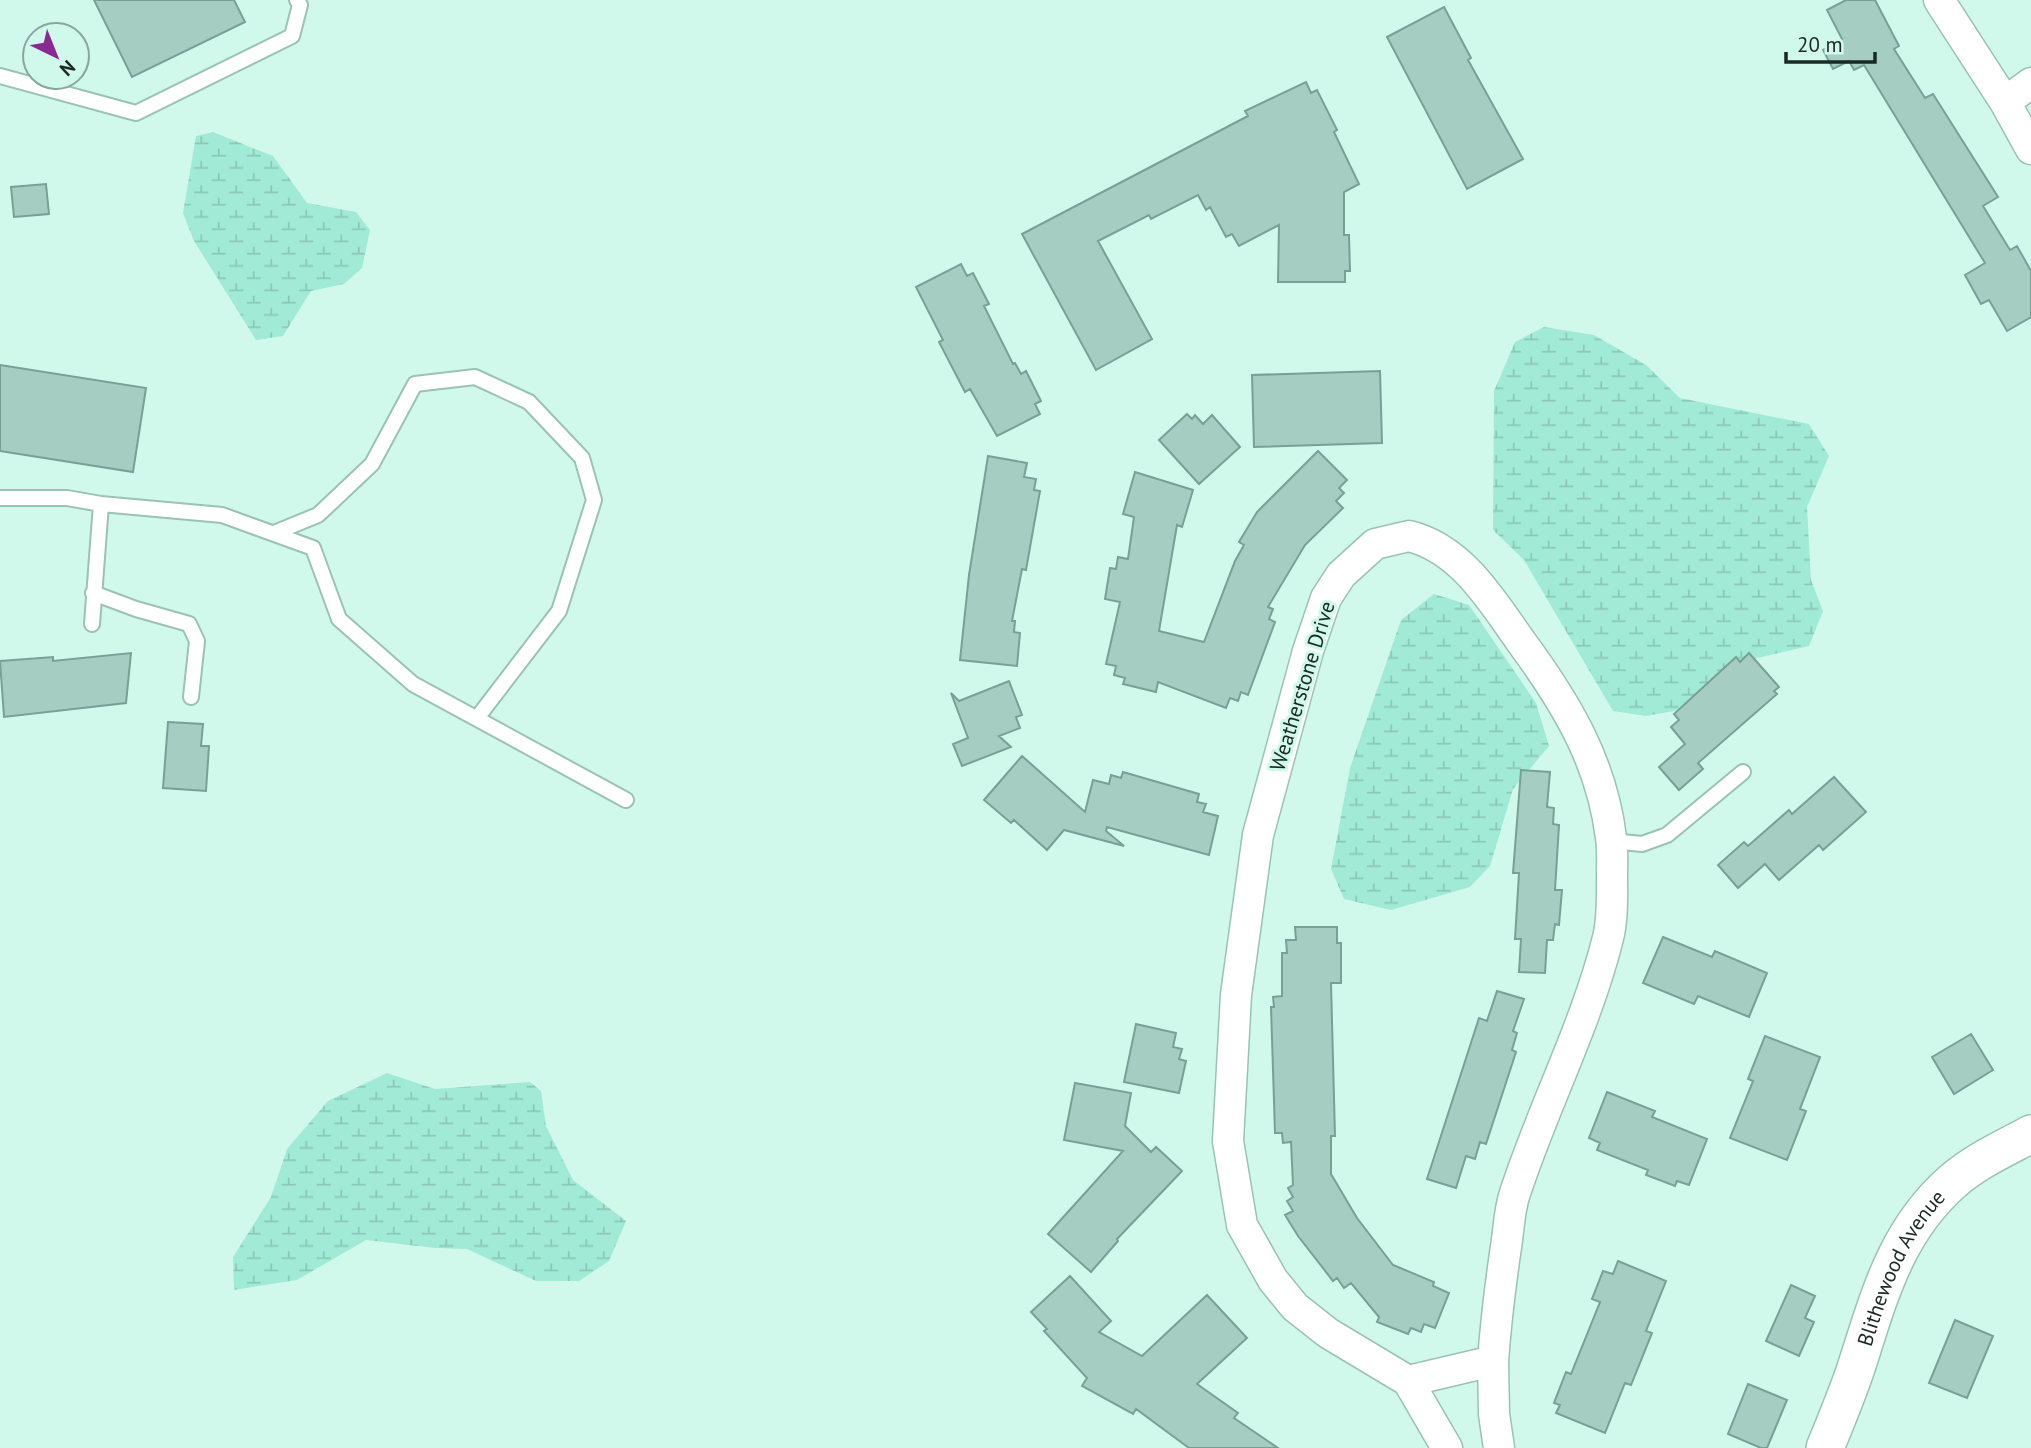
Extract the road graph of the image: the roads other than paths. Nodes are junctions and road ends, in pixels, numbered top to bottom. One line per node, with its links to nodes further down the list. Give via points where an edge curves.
1 (298, 0): 3 (lane, via 292,36 136,113)
2 (1939, 0): 5 (street)
3 (0, 76)
4 (2031, 83): 5 (street)
5 (2005, 102): 6 (street)
6 (2031, 149)
7 (0, 498): 8 (lane, via 68,498)
8 (101, 504): 9 (lane, via 222,515); 10 (lane)
9 (274, 533): 13 (lane, via 313,548 339,619 414,684); 13 (lane, via 318,515 372,464 415,384 475,377 530,402 582,458 594,500 559,611)
10 (93, 593): 11 (lane); 12 (lane, via 189,624 197,641)
11 (92, 624)
12 (191, 698)
13 (477, 718): 15 (lane)
14 (1743, 772): 16 (lane, via 1667,835 1642,844)
15 (626, 800)
16 (1612, 841): 18 (street, Weatherstone Drive, via 1613,904 1608,937 1583,1017 1514,1196); 19 (street, Weatherstone Drive, via 1596,770 1574,722 1546,676 1469,573 1451,555 1422,539 1409,536 1374,544 1341,575 1326,598 1258,835 1236,995 1228,1141 1242,1225 1273,1280 1295,1307 1328,1333)
17 (2031, 1134): 22 (street, Blithewood Avenue, via 1954,1181 1929,1205 1900,1245)
18 (1493, 1361): 19 (street); 21 (street, Weatherstone Drive)
19 (1408, 1381): 20 (street, Weatherstone Drive)
20 (1447, 1448)
21 (1499, 1448)
22 (1825, 1448)

